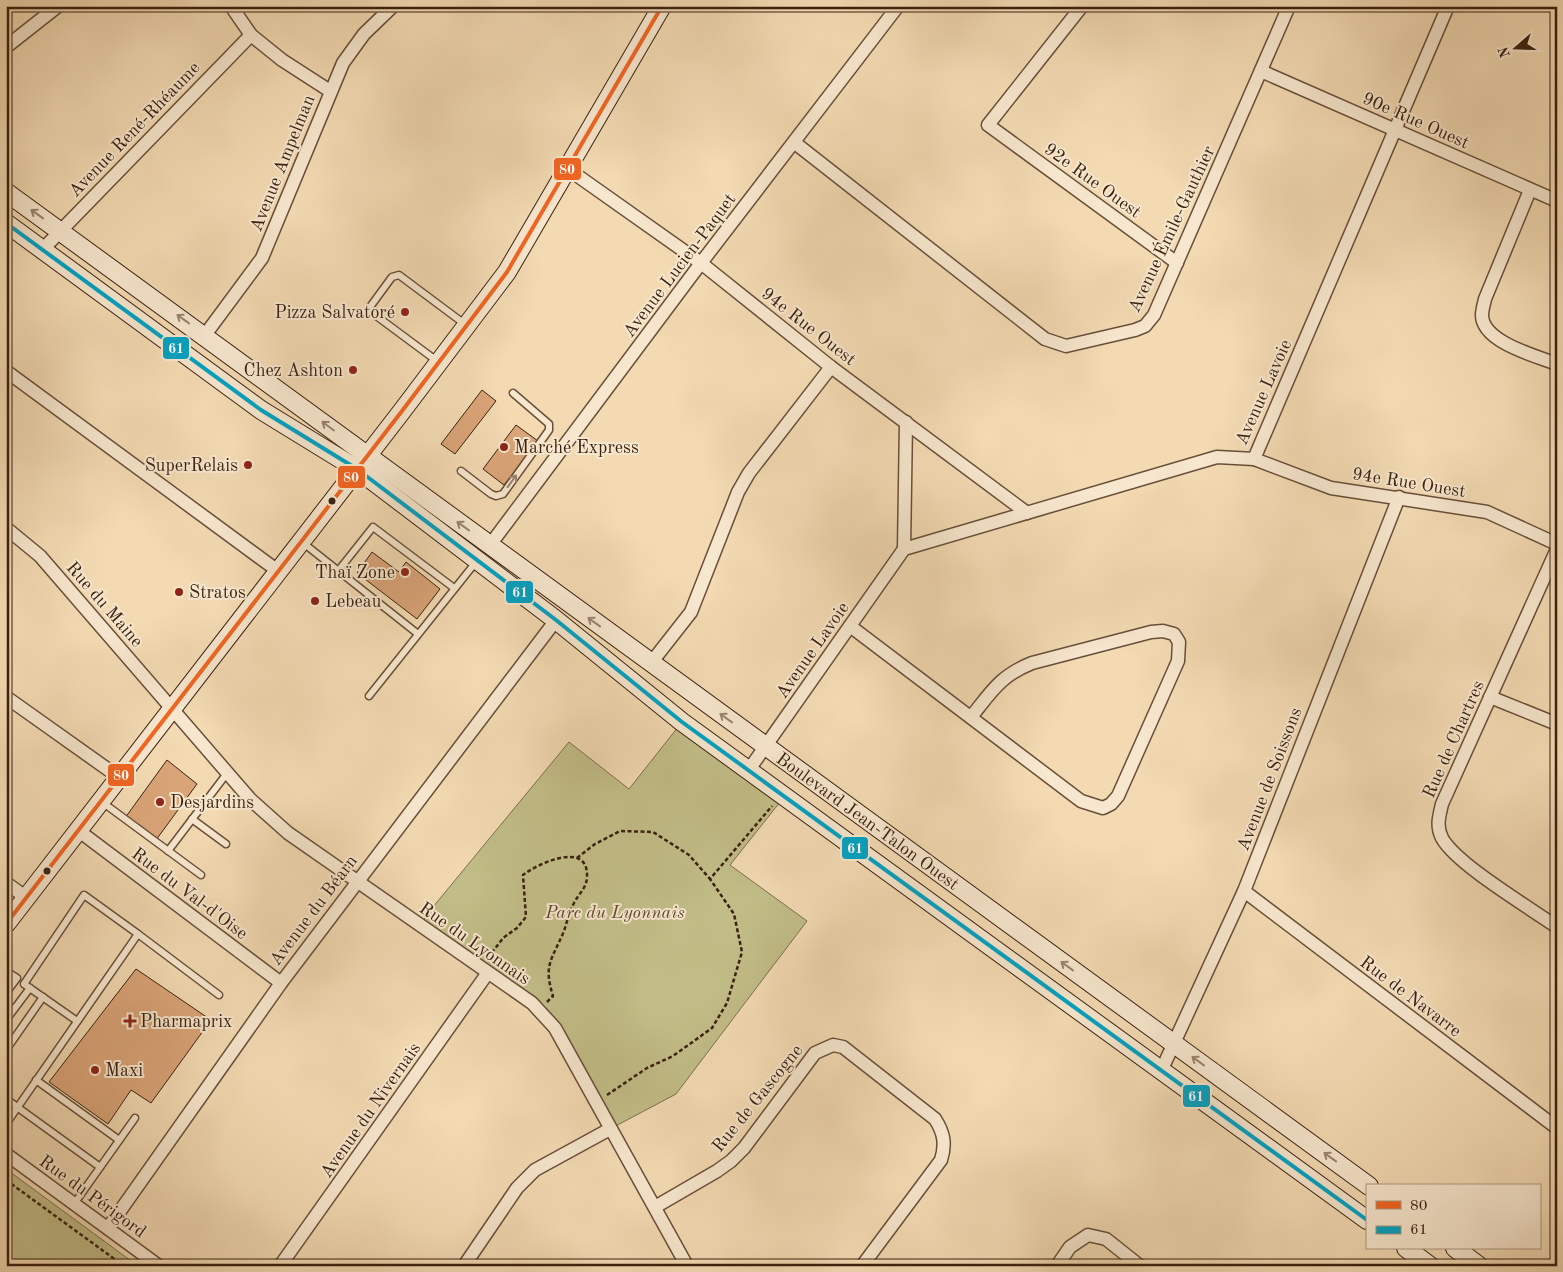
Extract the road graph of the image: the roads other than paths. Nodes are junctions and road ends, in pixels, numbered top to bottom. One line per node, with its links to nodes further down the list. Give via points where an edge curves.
1 (58, 6): 10 (street)
2 (230, 6): 9 (street)
3 (393, 6): 12 (street, Avenue Ampelman, via 358,41 342,63)
4 (662, 6): 15 (street)
5 (898, 6): 14 (street, Avenue Lucien-Paquet)
6 (1082, 6): 23 (street, 92e Rue Ouest, via 988,125)
7 (1289, 6): 11 (street, Avenue Émile-Gauthier)
8 (1448, 6): 13 (street, Avenue Lavoie)
9 (251, 35): 12 (street); 20 (street, Avenue René-Rhéaume)
10 (6, 47)
11 (1261, 71): 13 (street, 90e Rue Ouest); 23 (street, Avenue Émile-Gauthier)
12 (330, 91): 25 (street, Avenue Ampelman, via 262,258)
13 (1395, 129): 16 (street, 90e Rue Ouest); 32 (street, Avenue Lavoie)
14 (795, 143): 22 (street, Avenue Lucien-Paquet); 23 (street, Avenue Émile-Gauthier, via 1045,339 1056,344 1066,346 1145,326 1154,315)
15 (568, 169): 22 (street, 94e Rue Ouest); 24 (street, via 507,272)
16 (1530, 190): 18 (street, 90e Rue Ouest); 27 (street, via 1485,299 1482,315 1484,325 1504,343)
17 (6, 192): 20 (street, one-way to 17)
18 (1557, 201)
19 (6, 222): 21 (street)
20 (60, 231): 21 (street, Avenue René-Rhéaume); 25 (street, one-way to 20)
21 (43, 249): 33 (street, via 261,410)
22 (701, 263): 28 (street, 94e Rue Ouest); 40 (street, Avenue Lucien-Paquet)
23 (1177, 263)
24 (467, 326): 26 (street); 26 (lane, via 399,275 392,277 370,307 371,312)
25 (205, 335): 33 (street, one-way to 25)
26 (439, 362): 33 (street)
27 (1557, 364)
28 (831, 367): 31 (street, 94e Rue Ouest); 50 (street, via 749,473 738,492 691,612)
29 (6, 371): 45 (street)
30 (514, 393): 34 (lane, one-way to 30, via 491,494 503,494 549,430 549,424)
31 (906, 422): 36 (street, 94e Rue Ouest); 41 (street)
32 (1254, 459): 35 (street, 94e Rue Ouest, via 1331,488); 36 (street, Avenue Lavoie, via 1218,457)
33 (362, 462): 38 (street); 40 (street, Boulevard Jean-Talon Ouest, one-way to 33); 43 (street, Boulevard Jean-Talon Ouest)
34 (461, 471)
35 (1399, 497): 39 (street, 94e Rue Ouest, via 1487,512); 69 (street, Avenue de Soissons)
36 (1027, 512): 41 (street, Avenue Lavoie)
37 (6, 528): 54 (street, Rue du Maine, via 40,556)
38 (301, 542): 44 (lane); 45 (street)
39 (1557, 544)
40 (490, 546): 50 (street, Boulevard Jean-Talon Ouest, one-way to 40)
41 (904, 549): 48 (street, Avenue Lavoie)
42 (1557, 549): 53 (street, Rue de Chartres)
43 (476, 561): 46 (lane); 47 (street, Boulevard Jean-Talon Ouest)
44 (338, 570): 46 (lane, via 373,527); 49 (lane)
45 (278, 571): 54 (street)
46 (454, 588): 49 (lane)
47 (556, 620): 58 (street, Boulevard Jean-Talon Ouest); 67 (street, Avenue du Béarn)
48 (850, 626): 55 (street); 57 (street, Avenue Lavoie)
49 (418, 634): 51 (lane)
50 (651, 664): 57 (street, Boulevard Jean-Talon Ouest, one-way to 50)
51 (369, 696)
52 (6, 697): 60 (street)
53 (1490, 697): 56 (street); 72 (street, Rue de Chartres, via 1442,804 1437,821 1439,829 1449,848 1464,862)
54 (173, 709): 59 (street, Rue du Lyonnais); 60 (street)
55 (972, 717): 55 (street, via 1081,801 1103,808 1118,796 1178,661 1179,642 1174,634 1151,632 1032,663 1002,679)
56 (1557, 724)
57 (765, 746): 58 (street, Avenue Lavoie); 85 (street, Boulevard Jean-Talon Ouest, one-way to 57)
58 (748, 771): 87 (street, Boulevard Jean-Talon Ouest)
59 (228, 772): 62 (lane); 67 (street, Rue du Lyonnais, via 250,799 288,833)
60 (120, 778): 61 (street)
61 (102, 802): 63 (street); 65 (lane)
62 (192, 819): 64 (lane); 65 (lane)
63 (79, 831): 70 (street); 77 (street, Rue du Val-d'Oise)
64 (226, 844)
65 (168, 851): 66 (lane)
66 (202, 875)
67 (356, 880): 75 (street, Rue du Lyonnais); 77 (street, Avenue du Béarn)
68 (6, 883): 70 (street)
69 (1244, 891): 85 (street, Avenue de Soissons); 93 (street, Rue de Navarre)
70 (27, 898): 71 (street)
71 (6, 924)
72 (1557, 927)
73 (138, 934): 78 (lane, via 84,894); 81 (lane); 84 (lane)
74 (6, 971): 76 (lane)
75 (483, 972): 94 (street, Rue du Lyonnais, via 532,1004 555,1028); 106 (street, Avenue du Nivernais)
76 (17, 978): 78 (lane); 80 (lane)
77 (281, 982): 102 (street, Avenue du Béarn)
78 (24, 984): 79 (lane)
79 (30, 988): 82 (lane); 83 (lane)
80 (6, 993)
81 (219, 996)
82 (43, 997): 84 (lane); 86 (lane)
83 (6, 1020)
84 (77, 1022): 88 (lane)
85 (1173, 1043): 87 (street, Avenue de Soissons); 98 (street, Boulevard Jean-Talon Ouest, one-way to 85)
86 (6, 1050)
87 (1162, 1069): 101 (street, Boulevard Jean-Talon Ouest)
88 (36, 1080): 90 (lane); 95 (lane)
89 (6, 1100): 90 (lane)
90 (17, 1107): 92 (lane); 97 (lane)
91 (135, 1118): 95 (lane)
92 (6, 1124)
93 (1557, 1128)
94 (610, 1130): 100 (street, Rue du Lyonnais); 107 (street, via 535,1170 518,1188)
95 (119, 1140): 97 (lane)
96 (6, 1154): 99 (street, Rue du Périgord)
97 (100, 1167): 99 (lane)
98 (1366, 1184)
99 (74, 1204): 102 (street, Rue du Périgord)
100 (655, 1207): 108 (street, Rue du Lyonnais); 109 (street, Rue de Gascogne, via 732,1161 814,1053 833,1046 843,1047 935,1119 942,1129 945,1148 942,1160)
101 (1366, 1219)
102 (108, 1228): 105 (street, Rue du Périgord)
103 (1409, 1250): 112 (street)
104 (1458, 1250): 113 (street)
105 (159, 1266)
106 (280, 1266)
107 (464, 1266)
108 (688, 1266)
109 (862, 1266)
110 (1057, 1266): 111 (street, via 1070,1248 1088,1235 1106,1239)
111 (1140, 1266)
112 (1430, 1266)
113 (1478, 1266)

